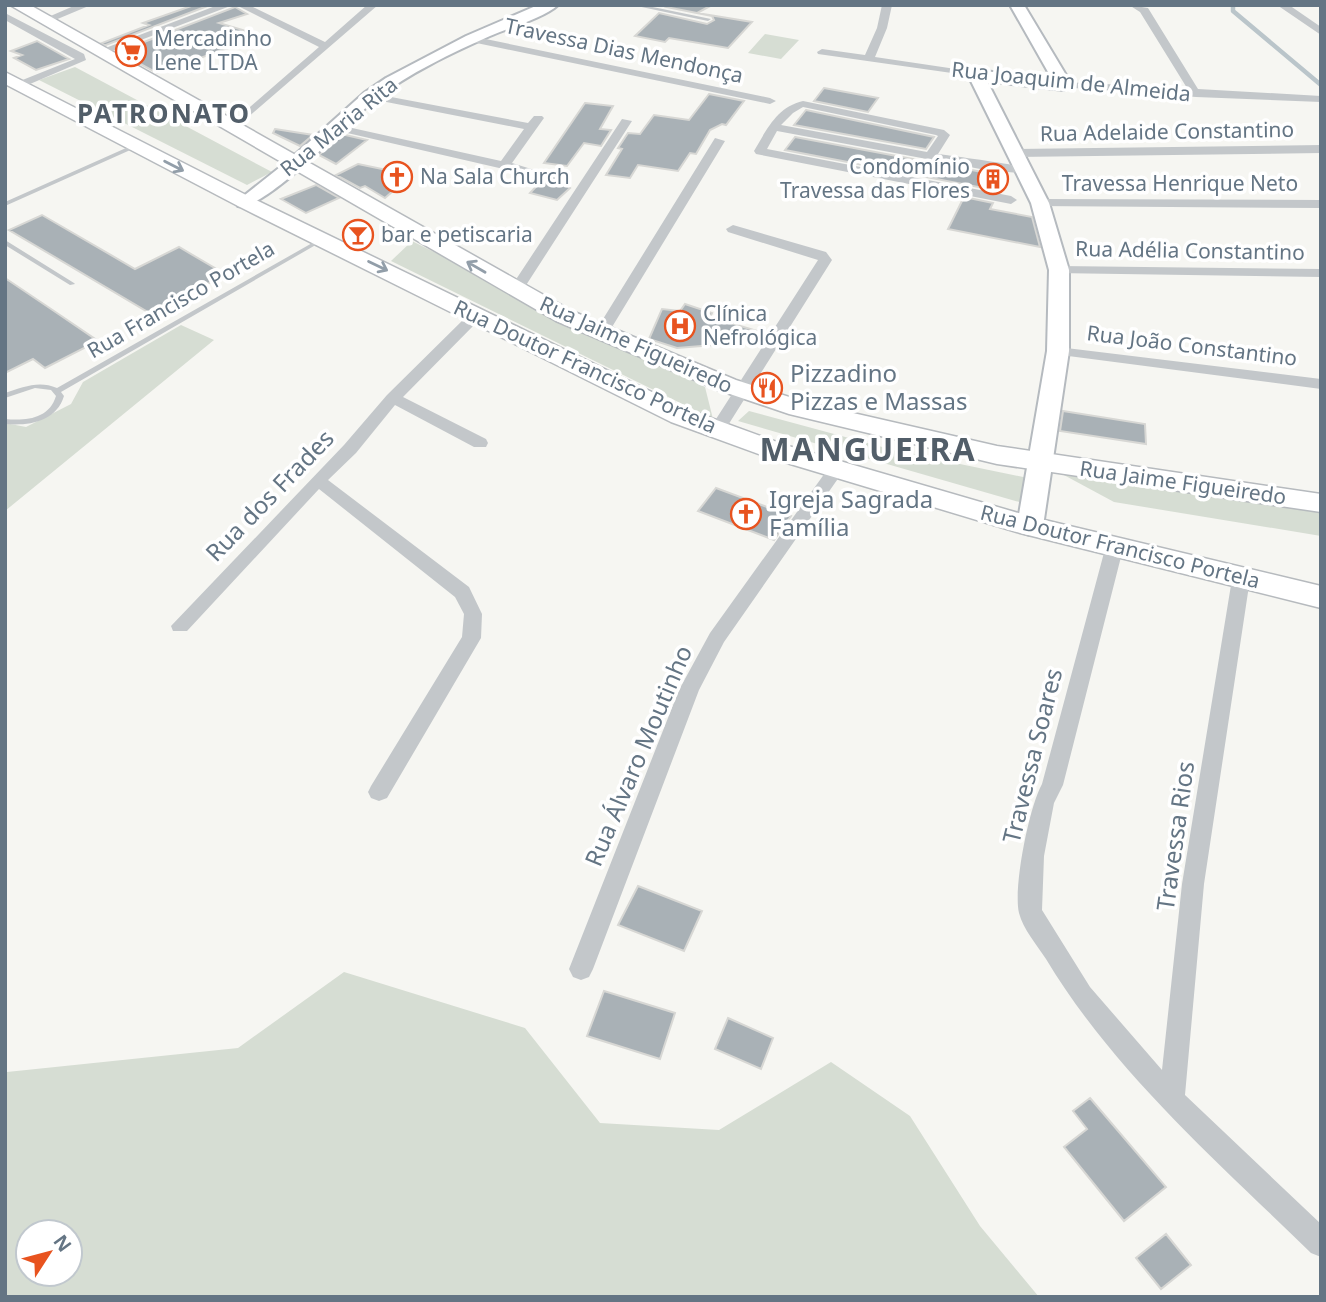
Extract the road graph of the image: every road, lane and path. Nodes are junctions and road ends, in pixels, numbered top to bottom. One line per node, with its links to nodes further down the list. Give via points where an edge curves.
1 (18, 5): 14 (main road, Rua Jaime Figueiredo)
2 (86, 5): 14 (street)
3 (228, 5): 18 (street)
4 (241, 5): 17 (street)
5 (373, 5): 17 (street)
6 (551, 5): 16 (street, Rua Maria Rita)
7 (634, 5): 13 (lane)
8 (887, 5): 20 (street)
9 (1017, 5): 23 (street)
10 (1134, 5): 24 (street, via 1144,10)
11 (1282, 5): 15 (street)
12 (5, 16): 22 (street, via 81,60)
13 (708, 19)
14 (44, 21): 18 (main road, Rua Jaime Figueiredo)
15 (1321, 32)
16 (471, 39): 25 (street, Rua Maria Rita, via 391,80); 27 (street, Travessa Dias Mendonça)
17 (325, 47): 31 (street)
18 (100, 52): 31 (main road, Rua Jaime Figueiredo)
19 (822, 52): 20 (street, Rua Joaquim de Almeida)
20 (869, 58): 21 (street, Rua Joaquim de Almeida)
21 (976, 75): 23 (street, Rua Joaquim de Almeida); 36 (street)
22 (12, 81): 33 (main road, Rua Doutor Francisco Portela)
23 (1064, 85): 24 (street, Rua Joaquim de Almeida)
24 (1196, 94): 26 (street, Rua Joaquim de Almeida)
25 (370, 96): 29 (street, Rua Maria Rita); 38 (street, via 534,122)
26 (1321, 100)
27 (770, 101)
28 (626, 121): 51 (street)
29 (334, 127): 37 (street, Rua Maria Rita); 38 (street)
30 (775, 127): 35 (street, Rua Adelaide Constantino); 35 (street, via 791,107 803,104 940,132 944,135); 40 (street, via 760,151 766,154)
31 (232, 128): 37 (main road, Rua Jaime Figueiredo)
32 (719, 141): 53 (street)
33 (135, 146): 41 (main road, Rua Doutor Francisco Portela, one-way to 41); 43 (lane)
34 (1321, 149): 36 (street, Rua Adelaide Constantino)
35 (930, 156): 36 (street, Rua Adelaide Constantino, via 991,167)
36 (1018, 161): 42 (street)
37 (295, 164): 41 (street, Rua Maria Rita); 51 (main road, Rua Jaime Figueiredo, one-way to 37)
38 (505, 166): 39 (street)
39 (538, 173)
40 (1011, 200)
41 (245, 202): 46 (main road, Rua Doutor Francisco Portela)
42 (1040, 203): 44 (street, Travessa Henrique Neto); 48 (street)
43 (5, 204)
44 (1321, 204)
45 (733, 229): 57 (street, via 825,260)
46 (323, 239): 52 (main road, Rua Doutor Francisco Portela, one-way to 52); 56 (lane, Rua Francisco Portela)
47 (5, 242): 50 (lane)
48 (1059, 270): 49 (street, Rua Adélia Constantino); 54 (street)
49 (1321, 273)
50 (72, 284)
51 (516, 290): 53 (main road, Rua Jaime Figueiredo)
52 (474, 317): 59 (street, Rua dos Frades); 61 (main road, Rua Doutor Francisco Portela)
53 (602, 332): 57 (main road, Rua Jaime Figueiredo)
54 (1058, 351): 55 (street, Rua João Constantino); 63 (street)
55 (1321, 384)
56 (57, 391): 58 (lane, via 34,386); 60 (lane, via 59,402 47,415 25,422)
57 (743, 392): 61 (street); 63 (main road, Rua Jaime Figueiredo, via 876,429)
58 (5, 396)
59 (393, 398): 62 (street); 65 (street, Rua dos Frades)
60 (5, 421)
61 (717, 430): 64 (main road, Rua Doutor Francisco Portela)
62 (480, 443)
63 (1041, 463): 66 (main road, Rua Jaime Figueiredo); 67 (street)
64 (836, 470): 67 (main road, Rua Doutor Francisco Portela); 73 (street, Rua Álvaro Moutinho, via 717,638 689,690)
65 (318, 480): 71 (street, Rua dos Frades); 72 (street, via 462,592 472,606 475,623 471,638)
66 (1321, 503)
67 (1030, 526): 68 (main road, Rua Doutor Francisco Portela)
68 (1114, 549): 69 (main road, Rua Doutor Francisco Portela); 74 (street, Travessa Soares, via 1052,785 1043,802 1033,856 1030,912 1081,995)
69 (1241, 579): 70 (main road, Rua Doutor Francisco Portela); 74 (street, Travessa Rios, via 1193,884)
70 (1321, 597)
71 (180, 626)
72 (379, 792)
73 (581, 969)
74 (1172, 1100): 75 (street, Travessa Soares)
75 (1321, 1243)

